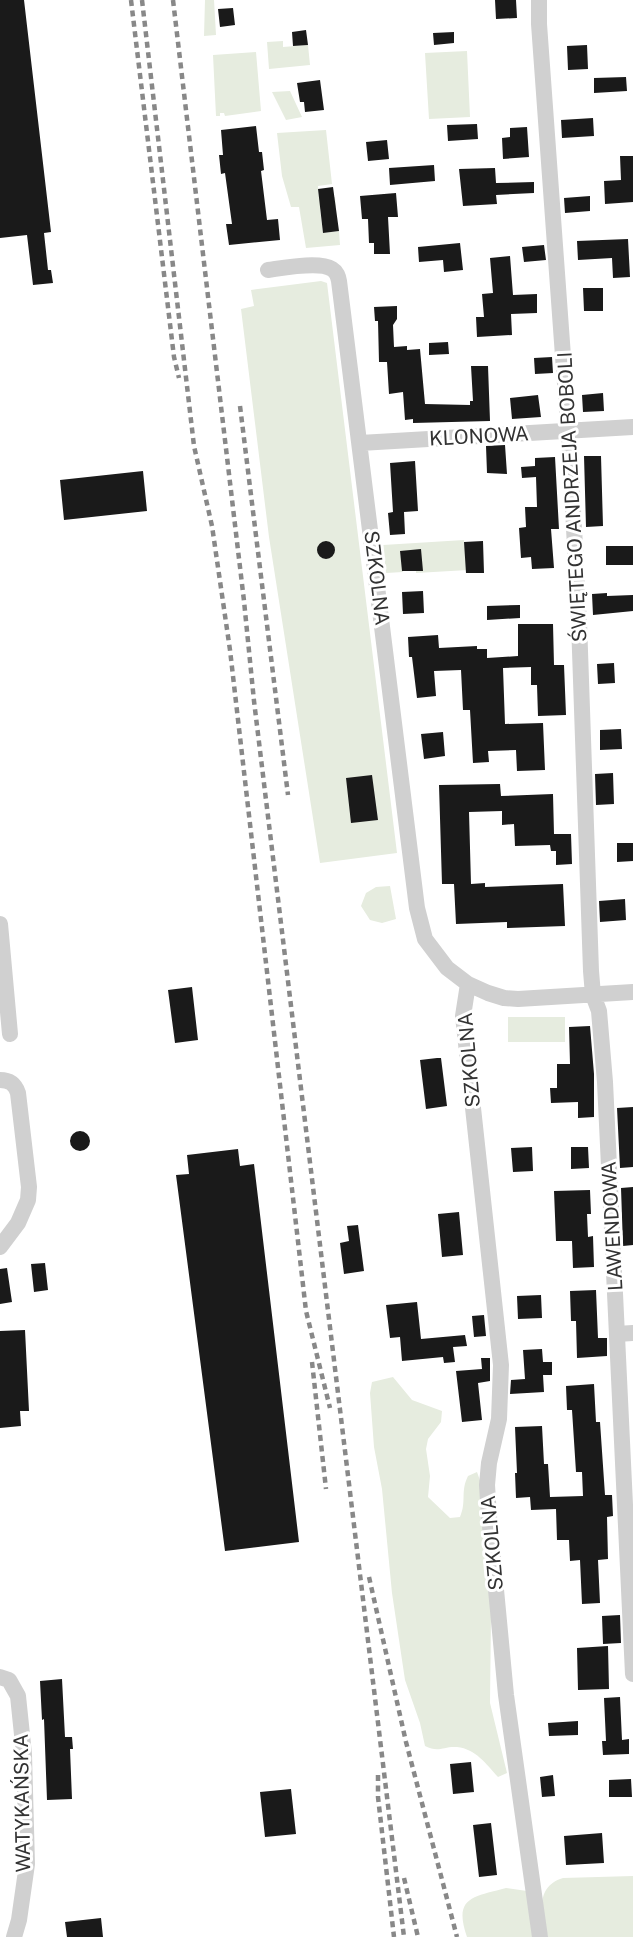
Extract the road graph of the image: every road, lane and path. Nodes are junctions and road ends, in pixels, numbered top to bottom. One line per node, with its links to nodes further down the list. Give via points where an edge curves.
1 (539, 0): 4 (street, ŚWIĘTEGO ANDRZEJA BOBOLI)
2 (268, 270): 5 (street, SZKOLNA, via 321,266 336,273)
3 (633, 426): 4 (street, KLONOWA)
4 (569, 430): 5 (street, KLONOWA); 9 (street, ŚWIĘTEGO ANDRZEJA BOBOLI)
5 (360, 443): 7 (street, SZKOLNA, via 417,908 430,948)
6 (0, 924): 10 (street)
7 (468, 984): 9 (street, via 504,998); 17 (street, SZKOLNA, via 463,1016 501,1365 499,1419 487,1485 489,1516 506,1695)
8 (633, 992): 9 (street)
9 (592, 995): 13 (street, LAWENDOWA, via 599,1011)
10 (10, 1034)
11 (0, 1080): 12 (street, via 14,1085 18,1093 29,1186 24,1213)
12 (0, 1247)
13 (625, 1334): 14 (street, LAWENDOWA)
14 (633, 1674)
15 (0, 1677): 16 (street, WATYKAŃSKA, via 9,1680 18,1696 24,1754 27,1864)
16 (14, 1937)
17 (540, 1937)

